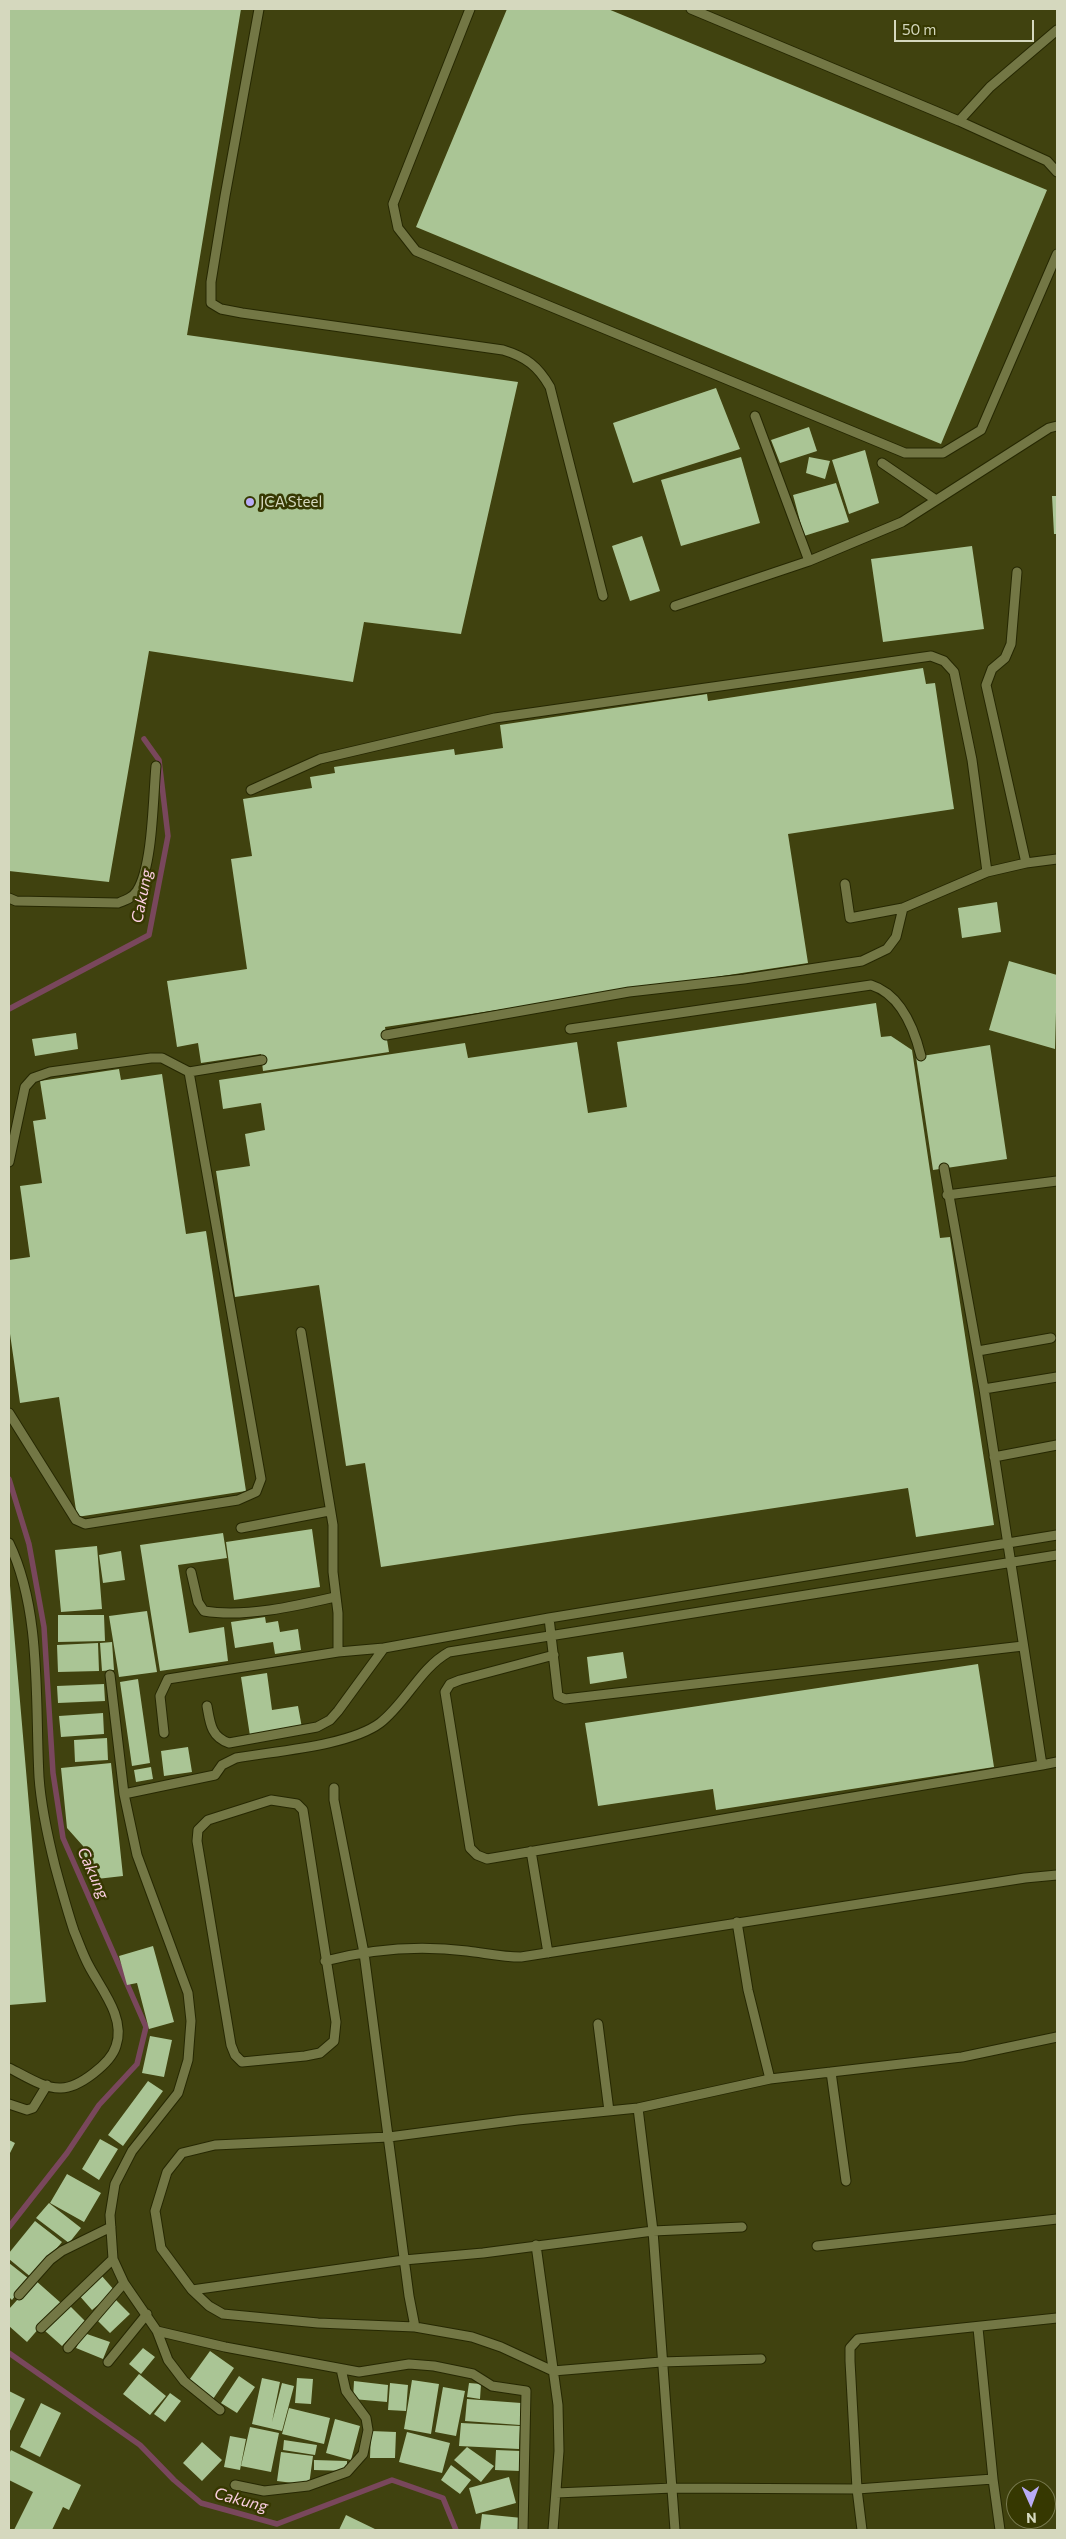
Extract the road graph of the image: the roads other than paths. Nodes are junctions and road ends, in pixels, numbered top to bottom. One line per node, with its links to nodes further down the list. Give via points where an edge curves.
1 (259, 9): 14 (lane, via 224,196 209,300 221,309 235,312 503,350 531,362 550,387)
2 (470, 9): 7 (lane, via 393,204 398,228 416,251 425,255 905,453 943,453 981,430)
3 (691, 9): 5 (lane)
4 (1057, 30): 5 (lane, via 990,87)
5 (959, 121): 6 (lane, via 1047,161)
6 (1057, 172)
7 (1057, 254)
8 (755, 416): 12 (lane)
9 (1057, 426): 11 (lane)
10 (882, 463): 11 (lane)
11 (936, 500): 12 (lane, via 902,522)
12 (809, 561): 15 (lane)
13 (1017, 572): 19 (lane, via 1011,644 1005,658 992,669 986,685)
14 (603, 596)
15 (675, 606)
16 (156, 766): 22 (lane, via 146,871 130,899 118,903)
17 (251, 790): 20 (lane, via 320,759 494,718 931,656 944,661 954,672 972,760)
18 (1057, 859): 19 (lane)
19 (1026, 863): 20 (lane)
20 (987, 872): 23 (lane)
21 (846, 884): 23 (lane, via 850,918)
22 (9, 898)
23 (903, 908): 25 (lane, via 896,937 887,948 862,960 744,979 629,992)
24 (570, 1029): 26 (lane, via 871,985 883,989 895,1000 912,1028)
25 (386, 1035)
26 (922, 1056)
27 (262, 1060): 28 (lane)
28 (189, 1072): 29 (lane, via 162,1058 72,1068 33,1078 25,1087); 38 (lane, via 261,1479 256,1492 238,1500 84,1524 76,1520)
29 (9, 1162)
30 (944, 1168): 32 (lane)
31 (1057, 1181): 32 (lane)
32 (948, 1195): 35 (lane)
33 (301, 1332): 41 (lane)
34 (1051, 1338): 35 (lane)
35 (978, 1351): 37 (lane)
36 (1057, 1377): 37 (lane)
37 (984, 1389): 40 (lane)
38 (9, 1413)
39 (1057, 1445): 40 (lane)
40 (994, 1458): 45 (lane)
41 (329, 1511): 42 (lane); 49 (lane, via 333,1525)
42 (241, 1528)
43 (1057, 1535): 45 (lane)
44 (9, 1543): 74 (lane, via 17,1561 30,1619 38,1690 39,1779 55,1864 74,1931 89,1966 111,2003 117,2023 116,2046 99,2070 73,2086 61,2089)
45 (1009, 1544): 47 (lane); 50 (lane)
46 (1057, 1555): 47 (lane)
47 (1011, 1563): 51 (lane); 52 (lane)
48 (191, 1572): 49 (lane, via 198,1602 204,1611 295,1606)
49 (335, 1597): 54 (lane)
50 (549, 1618): 51 (lane); 53 (lane)
51 (552, 1636): 55 (lane); 62 (lane, via 449,1652 436,1659 380,1723 355,1738 236,1758 222,1765 215,1775)
52 (1023, 1646): 55 (lane, via 565,1698 558,1696); 60 (lane)
53 (384, 1648): 54 (lane); 57 (lane, via 338,1711 317,1727 229,1743 218,1740 211,1729)
54 (338, 1652): 58 (lane, via 168,1679 160,1696)
55 (554, 1655): 63 (lane, via 460,1680 450,1684 446,1692 470,1848 487,1858)
56 (110, 1675): 62 (lane)
57 (207, 1706)
58 (164, 1733)
59 (1057, 1762): 60 (lane)
60 (1042, 1765): 63 (lane)
61 (334, 1788): 66 (lane)
62 (124, 1794): 81 (lane, via 140,1867 188,1993 191,2037 178,2093 132,2151 115,2184)
63 (531, 1851): 67 (lane)
64 (1057, 1875): 65 (lane)
65 (737, 1922): 67 (lane); 73 (lane, via 748,1990)
66 (364, 1953): 67 (lane, via 408,1947 521,1958); 68 (lane); 78 (lane)
67 (548, 1953)
68 (325, 1961): 68 (lane, via 303,1810 297,1804 271,1800 208,1820 198,1830 197,1841 235,2056 242,2062 265,2062 320,2053 334,2041 336,2022)
69 (598, 2024): 77 (lane)
70 (1057, 2037): 72 (lane, via 962,2057)
71 (9, 2068): 74 (lane)
72 (831, 2072): 73 (lane); 79 (lane)
73 (770, 2079): 76 (lane)
74 (47, 2085): 75 (lane, via 33,2108 28,2110)
75 (9, 2104)
76 (638, 2108): 77 (lane); 83 (lane)
77 (609, 2111): 78 (lane)
78 (389, 2136): 87 (lane); 89 (lane, via 214,2145 182,2153 167,2172 155,2211 162,2248)
79 (846, 2181)
80 (1057, 2219): 85 (lane)
81 (111, 2227): 86 (lane); 90 (lane, via 62,2251)
82 (742, 2227): 83 (lane)
83 (653, 2231): 84 (lane); 100 (lane)
84 (536, 2245): 87 (lane); 102 (lane)
85 (817, 2246)
86 (113, 2259): 88 (lane); 94 (lane)
87 (404, 2260): 89 (lane); 93 (lane)
88 (124, 2283): 91 (lane); 97 (lane)
89 (192, 2290): 93 (lane, via 223,2314 318,2323)
90 (19, 2295)
91 (147, 2314): 96 (lane); 99 (lane)
92 (1057, 2318): 95 (lane)
93 (415, 2327): 102 (lane, via 472,2337)
94 (41, 2328)
95 (978, 2328): 104 (lane); 107 (lane, via 872,2336 858,2339 850,2348)
96 (157, 2331): 101 (lane, via 225,2348); 103 (lane, via 168,2360 184,2381)
97 (68, 2348)
98 (761, 2359): 100 (lane)
99 (108, 2362)
100 (662, 2362): 102 (lane); 106 (lane)
101 (341, 2369): 105 (lane, via 346,2392 366,2418 368,2430 364,2454 347,2472 308,2486 264,2491); 109 (lane, via 359,2372 409,2364 434,2366 473,2374 492,2386 526,2391)
102 (553, 2371): 108 (lane, via 558,2406)
103 (220, 2410)
104 (993, 2479): 107 (lane); 113 (lane)
105 (235, 2484)
106 (673, 2488): 107 (lane); 108 (lane); 111 (lane)
107 (857, 2489): 112 (lane)
108 (556, 2493): 110 (lane)
109 (523, 2530)
110 (552, 2530)
111 (675, 2530)
112 (862, 2530)
113 (1000, 2530)

